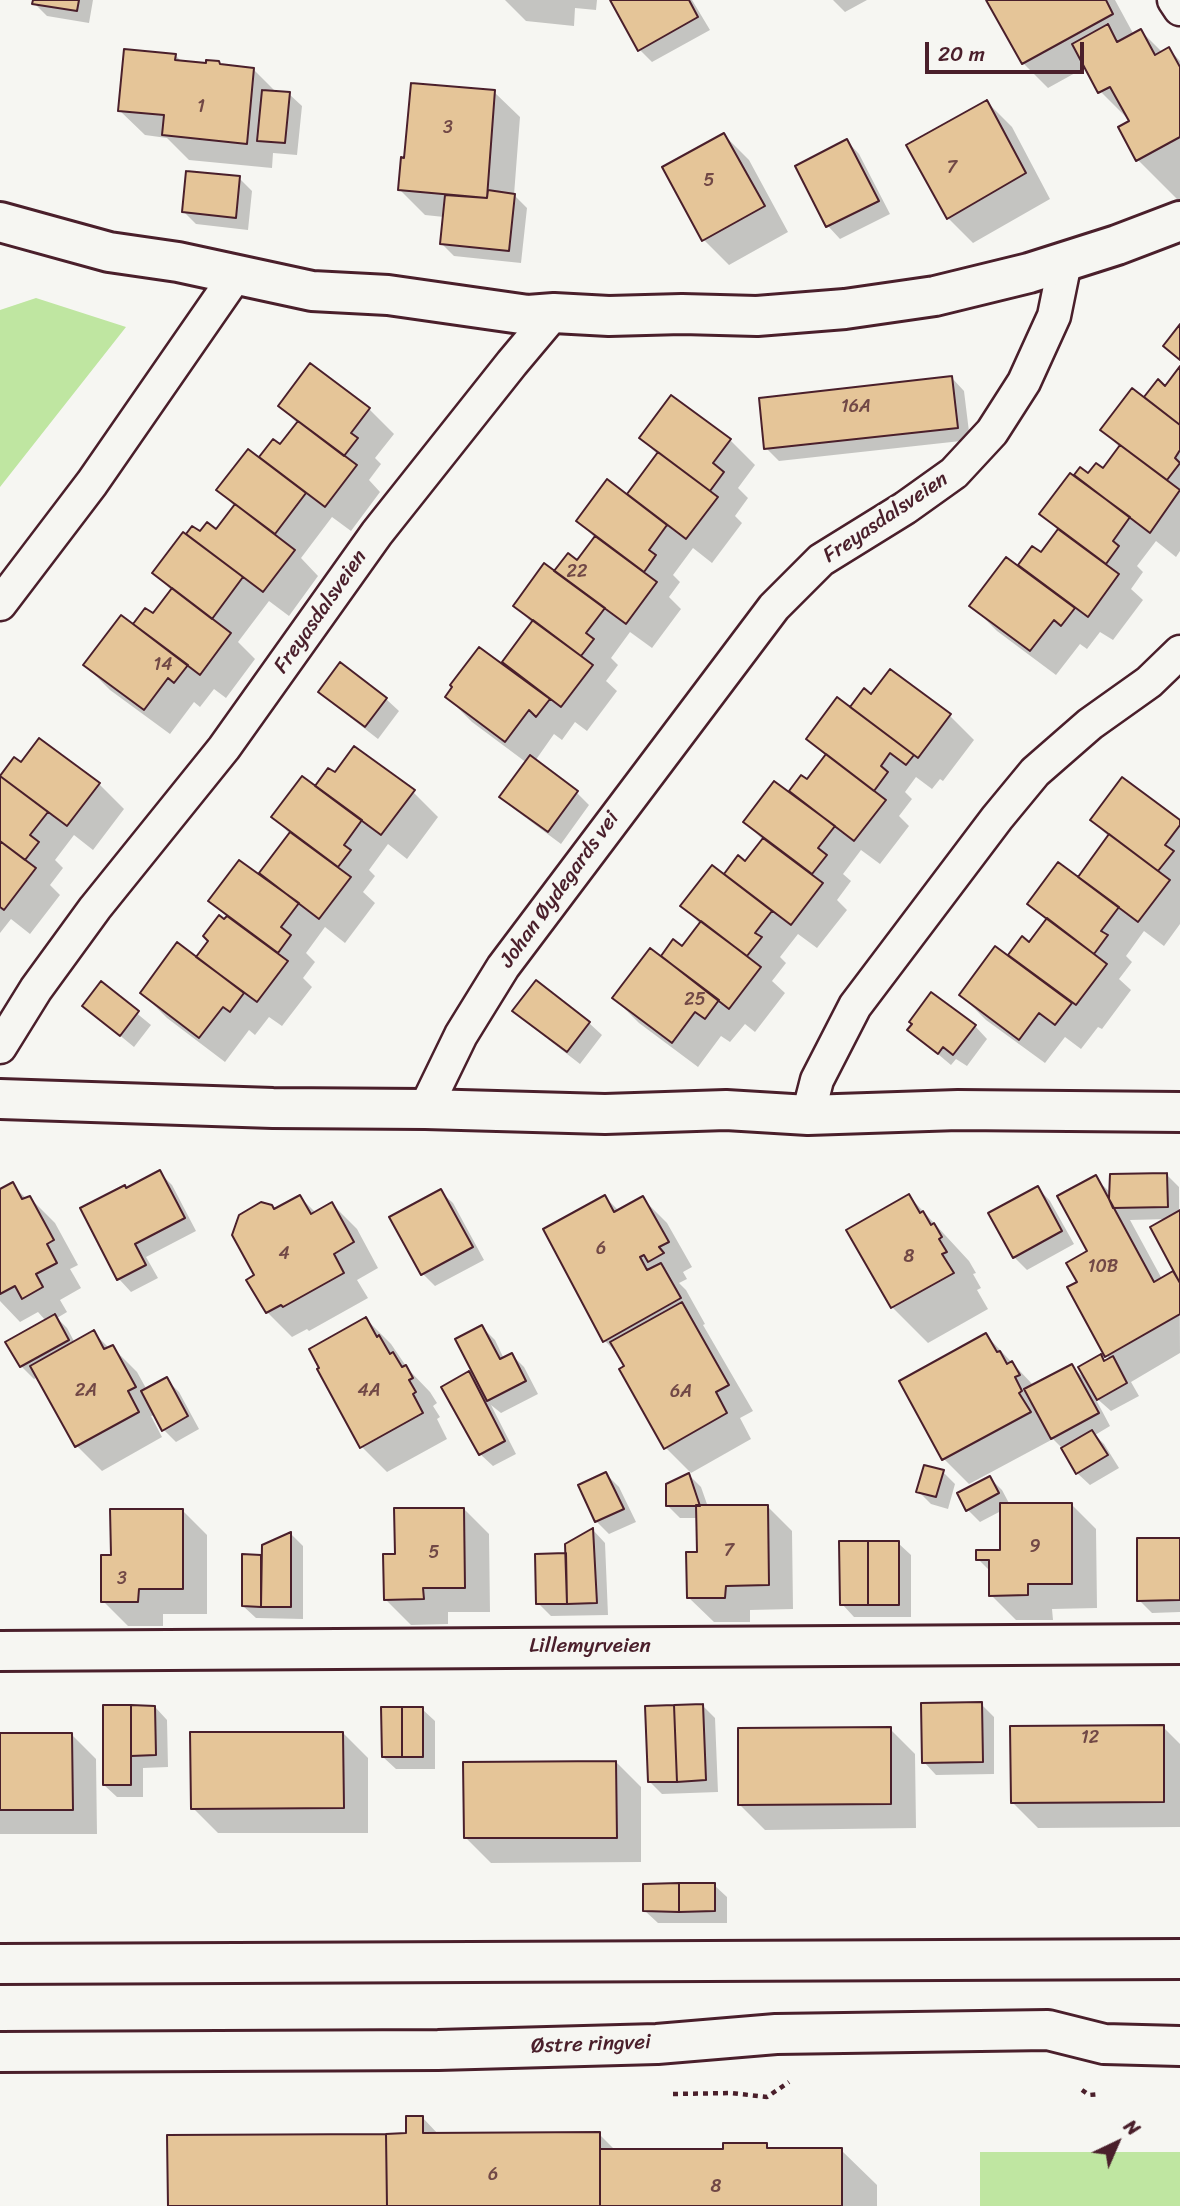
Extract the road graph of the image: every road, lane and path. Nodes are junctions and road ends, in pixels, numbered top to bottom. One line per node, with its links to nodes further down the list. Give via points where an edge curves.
1 (1174, 0): 2 (lane)
2 (1180, 9)
3 (1180, 221): 5 (street)
4 (0, 222): 6 (street, via 109,252)
5 (1065, 262): 7 (street, via 935,296 845,309 757,316); 10 (lane, Freyasdalsveien, via 1054,316 1024,383 992,432 954,473 821,560 775,607)
6 (236, 275): 7 (street, via 312,291 388,295 528,315); 8 (lane, via 92,483)
7 (554, 313): 11 (lane, Freyasdalsveien, via 377,533 224,748 95,908)
8 (0, 604)
9 (1180, 653): 15 (lane, via 1027,781 855,1006 817,1080)
10 (716, 685): 13 (lane, Johan Øydegards vei, via 503,967 461,1035)
11 (0, 1047)
12 (0, 1099): 13 (street)
13 (425, 1109): 15 (street, via 605,1114 726,1110)
14 (1180, 1112): 15 (street, via 957,1110)
15 (808, 1115)
16 (1180, 1644): 17 (street, Lillemyrveien)
17 (0, 1651)
18 (1180, 1959): 19 (street)
19 (0, 1964)
20 (1180, 2046): 21 (street, Østre ringvei, via 1104,2044 1048,2030 776,2034 657,2044 438,2050)
21 (0, 2052)

